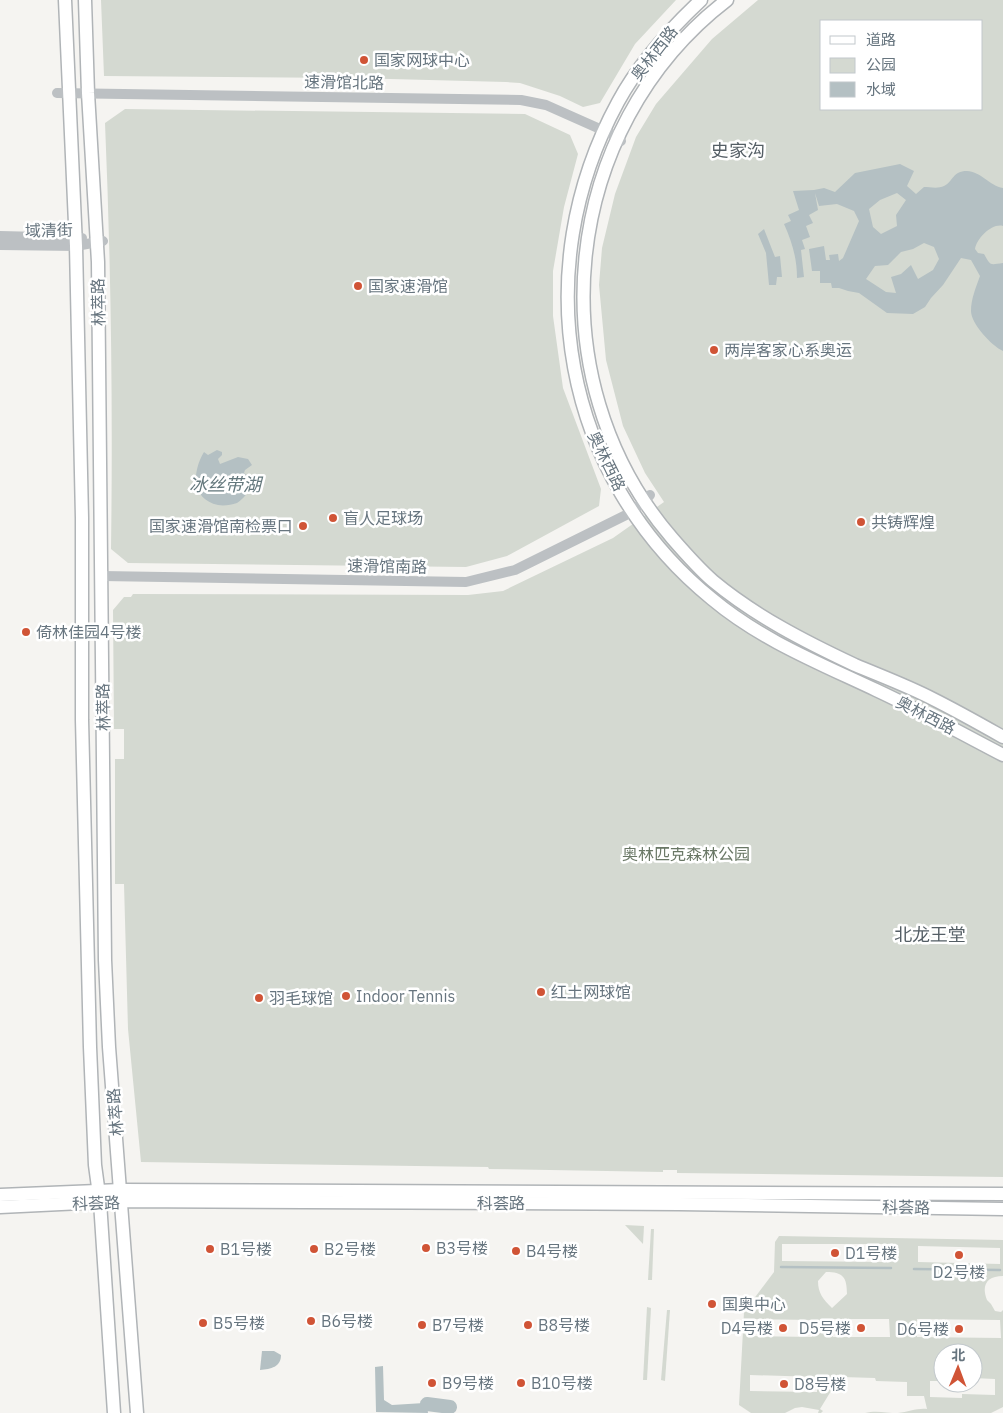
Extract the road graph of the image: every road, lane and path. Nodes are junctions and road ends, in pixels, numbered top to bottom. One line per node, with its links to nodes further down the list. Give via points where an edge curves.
1 (65, 0): 6 (main road, 林萃路)
2 (85, 0): 5 (main road, 林萃路)
3 (701, 0): 11 (main road, 奥林西路, via 642,64 618,101)
4 (727, 0): 12 (main road, 奥林西路, via 699,24 661,66 635,104)
5 (87, 66): 6 (main road); 7 (main road, 林萃路)
6 (68, 67): 8 (main road, 林萃路)
7 (88, 92): 8 (street, 速滑馆北路); 10 (main road, 林萃路); 11 (street, 速滑馆北路, via 521,100 546,105)
8 (63, 93): 9 (main road, 林萃路)
9 (70, 122): 10 (main road); 14 (main road, 林萃路)
10 (90, 122): 13 (main road, 林萃路)
11 (604, 131): 12 (street, 速滑馆北路); 22 (main road, 奥林西路, via 585,181 574,226 568,280 568,332 586,416 615,480)
12 (619, 139): 21 (main road, 奥林西路, via 607,164 588,238 584,272 586,347 592,380 616,452)
13 (96, 215): 14 (main road); 17 (main road, 林萃路)
14 (74, 216): 16 (main road, 林萃路)
15 (0, 236): 16 (street, 域清街)
16 (76, 241): 17 (street, 域清街); 18 (street, 域清街); 19 (main road, 林萃路)
17 (100, 241): 20 (main road, 林萃路)
18 (0, 245)
19 (76, 266): 20 (main road); 27 (main road, 林萃路, via 82,518 82,720)
20 (98, 266): 23 (main road, 林萃路)
21 (647, 498): 22 (street, 速滑馆南路); 24 (main road, 奥林西路, via 664,528 697,566 765,618 853,664 932,698)
22 (633, 510): 23 (street, 速滑馆南路, via 515,570 466,582); 25 (main road, 奥林西路, via 651,538 677,568 750,627 807,659 877,690)
23 (102, 576): 26 (main road, 林萃路, via 105,960)
24 (1003, 737)
25 (1003, 755)
26 (118, 1154): 27 (main road); 30 (main road, 林萃路)
27 (94, 1155): 31 (main road, 林萃路)
28 (1003, 1194): 30 (main road, 科荟路)
29 (0, 1195): 31 (main road, 科荟路)
30 (122, 1195): 31 (main road, 科荟路); 33 (main road, 科荟路); 34 (main road, 林萃路)
31 (99, 1196): 32 (main road, 科荟路); 35 (main road, 林萃路)
32 (0, 1207)
33 (1003, 1209)
34 (125, 1232): 35 (main road); 37 (main road, 林萃路)
35 (102, 1233): 36 (main road, 林萃路)
36 (114, 1413)
37 (137, 1413)

